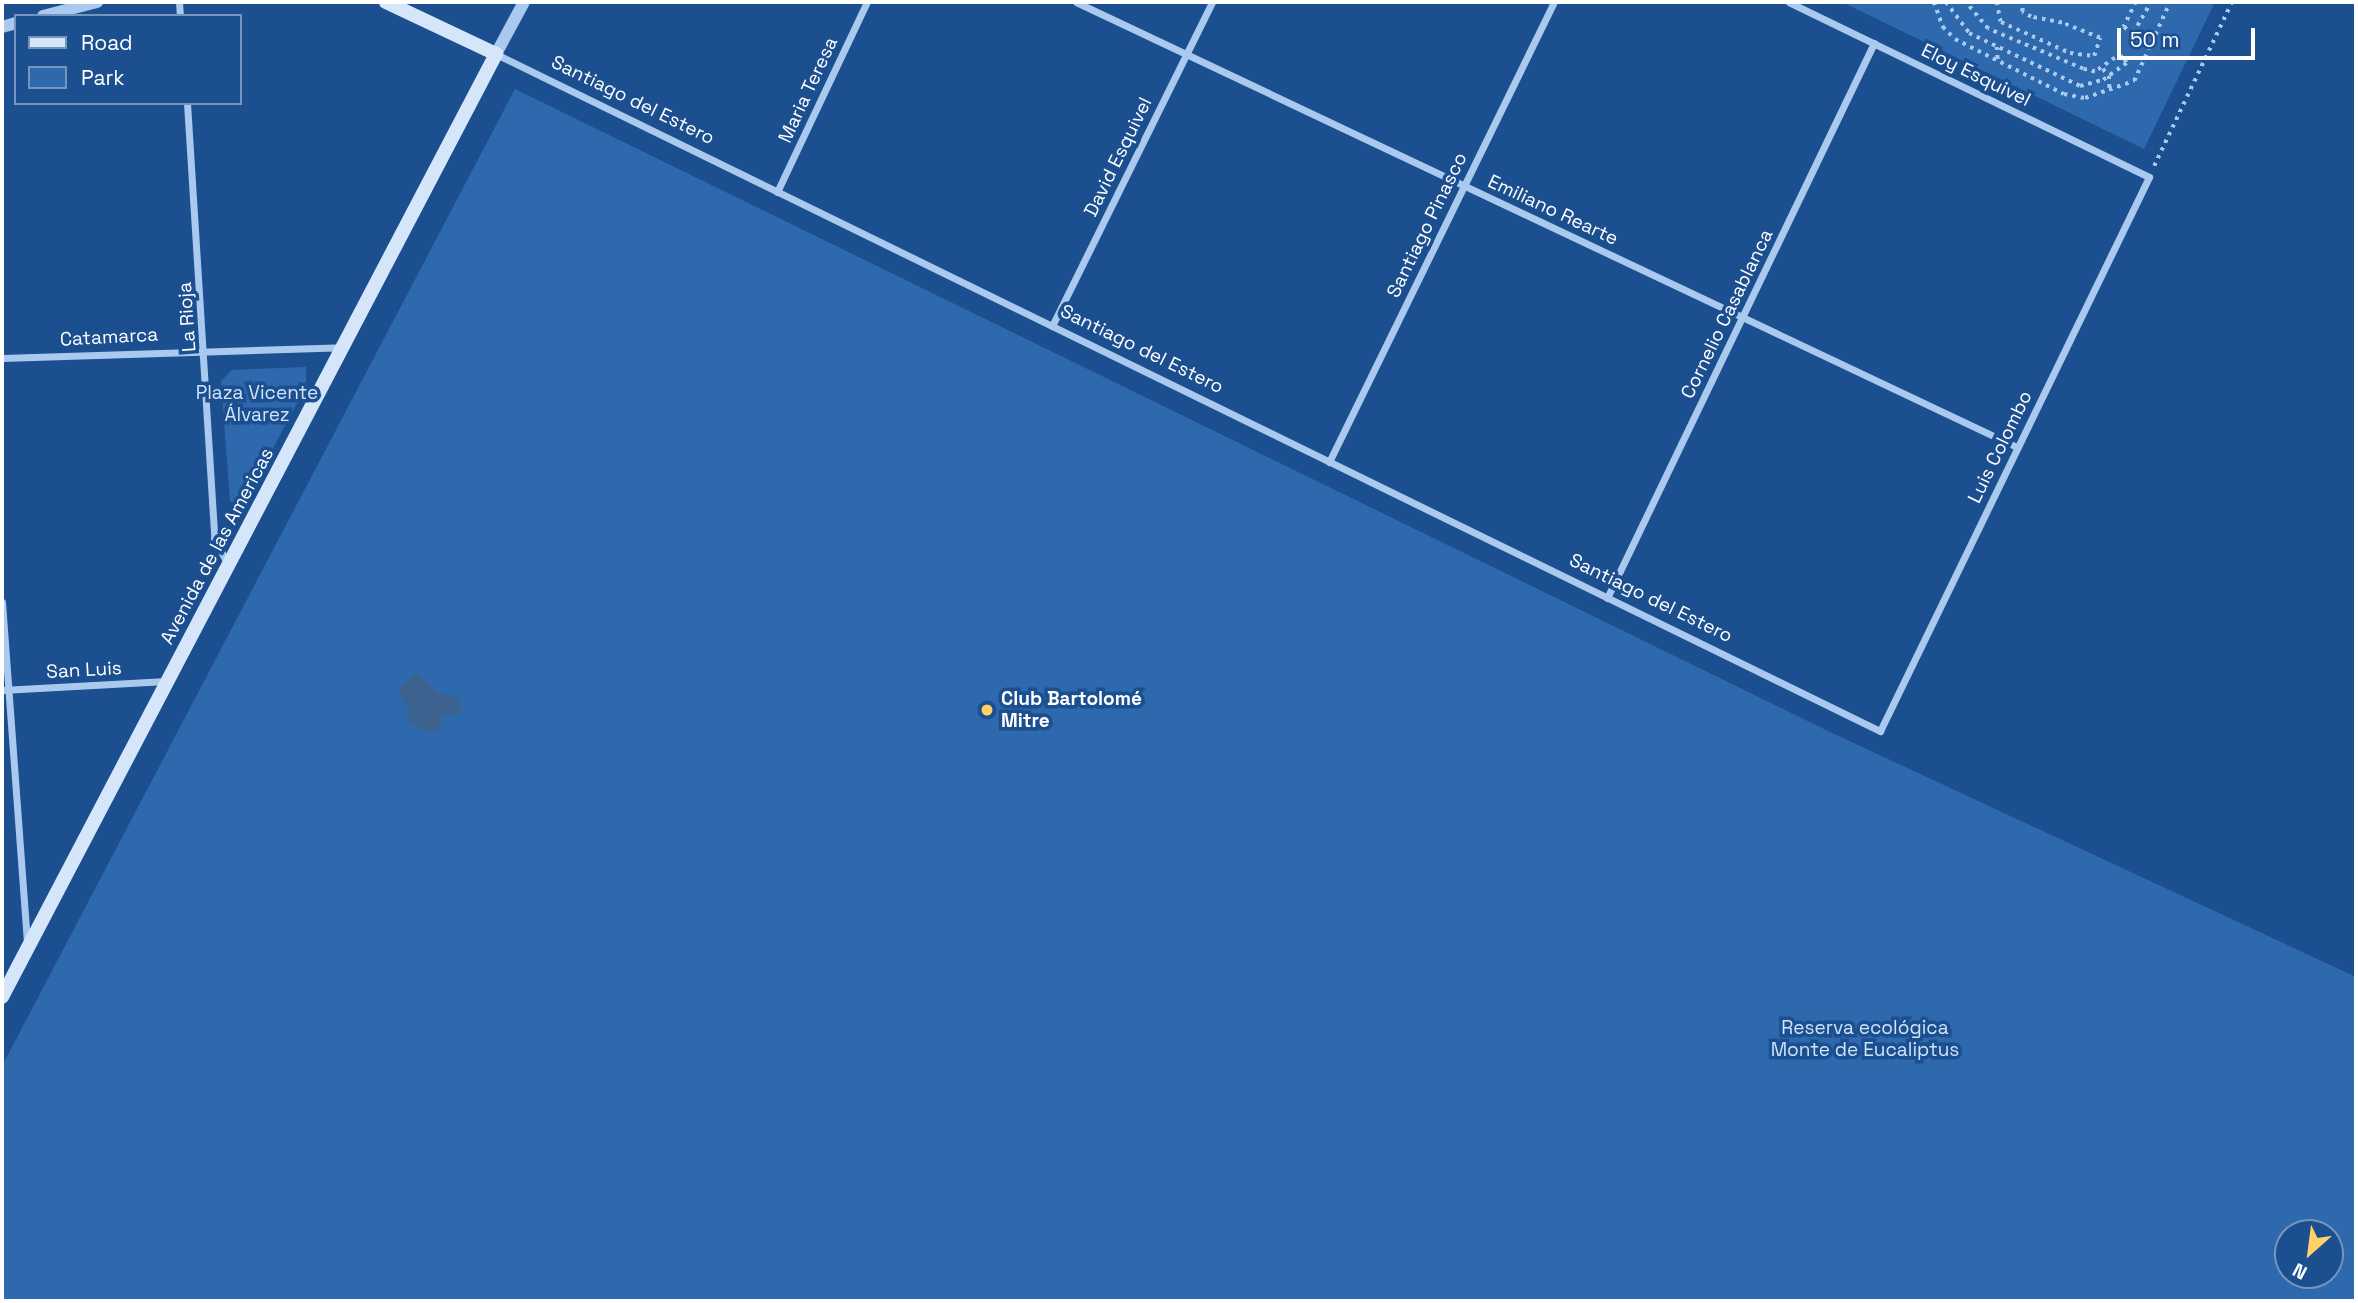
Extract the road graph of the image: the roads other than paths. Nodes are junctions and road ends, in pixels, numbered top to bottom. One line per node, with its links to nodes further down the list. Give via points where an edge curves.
1 (97, 2): 9 (street)
2 (386, 2): 11 (main road, Santiago del Estero)
3 (524, 2): 11 (street, Avenida de las Americas)
4 (867, 2): 16 (street, Maria Teresa)
5 (1076, 2): 12 (street, Emiliano Rearte)
6 (1212, 2): 12 (street, David Esquivel)
7 (1554, 2): 15 (street, Santiago Pinasco)
8 (1789, 2): 10 (street, Eloy Esquivel)
9 (51, 14)
10 (1874, 43): 14 (street, Eloy Esquivel); 17 (street, Cornelio Casablanca)
11 (496, 54): 16 (street, Santiago del Estero); 19 (main road, Avenida de las Americas)
12 (1186, 54): 15 (street, Emiliano Rearte); 18 (street, David Esquivel)
13 (187, 105): 20 (street, La Rioja)
14 (2149, 177): 22 (street, Luis Colombo)
15 (1464, 186): 17 (street, Emiliano Rearte); 23 (street, Santiago Pinasco)
16 (777, 192): 18 (street, Santiago del Estero)
17 (1743, 318): 22 (street, Emiliano Rearte); 25 (street, Cornelio Casablanca)
18 (1052, 326): 23 (street, Santiago del Estero)
19 (343, 346): 20 (street, Catamarca); 24 (main road, Avenida de las Americas)
20 (205, 348): 21 (street, Catamarca); 24 (street, La Rioja, via 214,538)
21 (2, 358)
22 (2017, 447): 29 (street, Luis Colombo)
23 (1329, 462): 25 (street, Santiago del Estero)
24 (229, 566): 27 (main road, Avenida de las Americas)
25 (1607, 598): 29 (street, Santiago del Estero)
26 (2, 602): 28 (street)
27 (167, 681): 28 (street, San Luis); 30 (main road, Avenida de las Americas)
28 (5, 690): 30 (street)
29 (1880, 731)
30 (27, 948): 31 (main road, Avenida de las Americas)
31 (2, 997)

